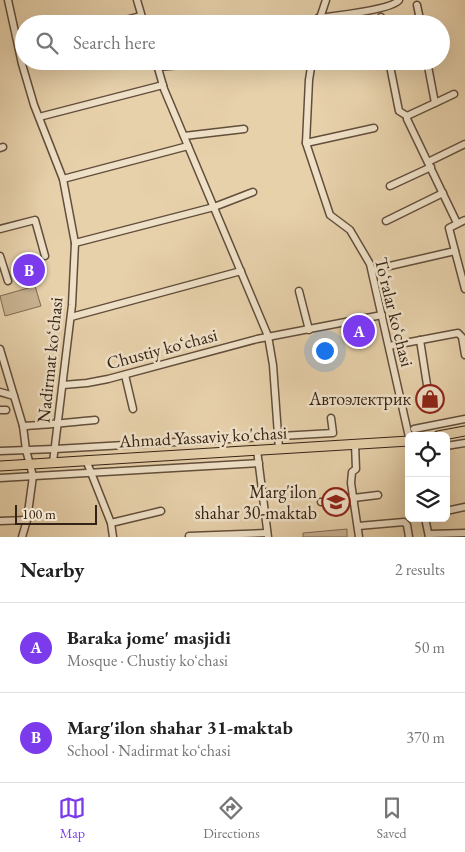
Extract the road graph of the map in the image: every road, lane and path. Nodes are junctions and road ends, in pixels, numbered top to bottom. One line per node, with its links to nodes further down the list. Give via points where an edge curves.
1 (8, 0): 10 (street, Nadirmat koʻchasi)
2 (137, 0): 6 (street)
3 (326, 0): 7 (street)
4 (399, 0): 8 (street, via 393,5)
5 (417, 5): 9 (street)
6 (141, 15)
7 (320, 15)
8 (346, 15)
9 (419, 15)
10 (15, 25)
11 (24, 70): 20 (street, Nadirmat koʻchasi)
12 (159, 70): 16 (street)
13 (311, 70): 24 (street, Toʻralar koʻchasi)
14 (392, 70): 19 (street, via 399,111)
15 (430, 70): 18 (street)
16 (163, 85): 20 (street); 23 (street)
17 (454, 94): 18 (street)
18 (435, 103): 19 (street)
19 (407, 116): 27 (street)
20 (39, 117): 28 (street, Nadirmat koʻchasi)
21 (244, 128): 23 (street)
22 (374, 128): 24 (street)
23 (184, 136): 26 (street)
24 (306, 143): 41 (street, Toʻralar koʻchasi, via 330,215 350,230)
25 (465, 144): 27 (street)
26 (188, 146): 28 (street); 32 (street)
27 (430, 165): 29 (street); 31 (street)
28 (63, 179): 37 (street, Nadirmat koʻchasi)
29 (390, 186)
30 (254, 192): 32 (street)
31 (444, 193): 34 (street); 35 (street)
32 (214, 206): 37 (street); 42 (street)
33 (465, 220): 35 (street)
34 (386, 221)
35 (457, 224): 38 (street, via 449,228)
36 (0, 229): 40 (street, via 35,220)
37 (75, 243): 47 (street, Nadirmat koʻchasi)
38 (455, 251): 41 (street); 44 (street)
39 (0, 256): 43 (street)
40 (46, 256)
41 (372, 270): 46 (street, Toʻralar koʻchasi)
42 (241, 271): 47 (street); 49 (street)
43 (8, 281)
44 (465, 289)
45 (299, 291): 48 (street)
46 (382, 315): 48 (street, Chustiy koʻchasi); 51 (street, Toʻralar koʻchasi)
47 (71, 317): 55 (street, Nadirmat koʻchasi)
48 (309, 330): 49 (street, Chustiy koʻchasi)
49 (268, 336): 54 (street, Chustiy koʻchasi); 70 (street)
50 (420, 340): 51 (street); 53 (street, via 458,333 462,337); 56 (street)
51 (389, 346): 68 (street, Toʻralar koʻchasi)
52 (0, 349): 58 (street, Nadirmat koʻchasi)
53 (465, 355)
54 (125, 375): 55 (street, Chustiy koʻchasi); 59 (street)
55 (63, 385): 64 (street, Nadirmat koʻchasi)
56 (427, 385)
57 (0, 392): 58 (street)
58 (14, 396): 60 (street, Nadirmat koʻchasi)
59 (132, 409)
60 (9, 410): 65 (street, Nadirmat koʻchasi)
61 (331, 418): 70 (street, via 333,433)
62 (465, 419): 66 (street)
63 (95, 420): 64 (street)
64 (58, 422): 65 (street); 75 (street, Nadirmat koʻchasi)
65 (22, 426): 77 (street, Nadirmat koʻchasi)
66 (414, 429)
67 (465, 431): 69 (main road)
68 (408, 432)
69 (450, 434)
70 (278, 436): 75 (street); 76 (street)
71 (405, 441): 73 (main road, Ahmad Yassaviy ko'chasi)
72 (465, 443): 74 (street)
73 (355, 444): 76 (main road, Ahmad Yassaviy ko'chasi); 89 (street, via 356,469 352,472 351,483)
74 (450, 445)
75 (55, 449): 77 (street); 81 (street, Nadirmat koʻchasi)
76 (279, 449): 78 (main road, Ahmad Yassaviy ko'chasi)
77 (26, 450): 79 (street); 82 (street, Nadirmat koʻchasi)
78 (257, 450): 80 (main road, Ahmad Yassaviy ko'chasi); 83 (street)
79 (0, 451)
80 (86, 460): 81 (main road, Ahmad Yassaviy ko'chasi); 85 (street)
81 (53, 462): 82 (main road, Ahmad Yassaviy ko'chasi)
82 (30, 464): 84 (main road, Ahmad Yassaviy ko'chasi); 86 (street, Nadirmat koʻchasi)
83 (259, 464): 85 (street); 100 (street)
84 (0, 466)
85 (91, 473): 86 (street); 97 (street)
86 (33, 476): 87 (street); 94 (street)
87 (0, 478)
88 (378, 495): 89 (street)
89 (353, 498): 90 (street); 98 (street)
90 (321, 502)
91 (465, 507): 92 (street)
92 (450, 510)
93 (161, 511): 97 (street)
94 (27, 520): 95 (street); 104 (street)
95 (0, 521)
96 (426, 522): 101 (street)
97 (111, 523): 105 (street)
98 (358, 526): 106 (street); 107 (street, via 404,522)
99 (465, 533): 102 (street)
100 (267, 535): 103 (street)
101 (429, 535): 102 (street)
102 (438, 535)
103 (189, 536)
104 (22, 537)
105 (113, 537)
106 (359, 537)
107 (409, 537)

